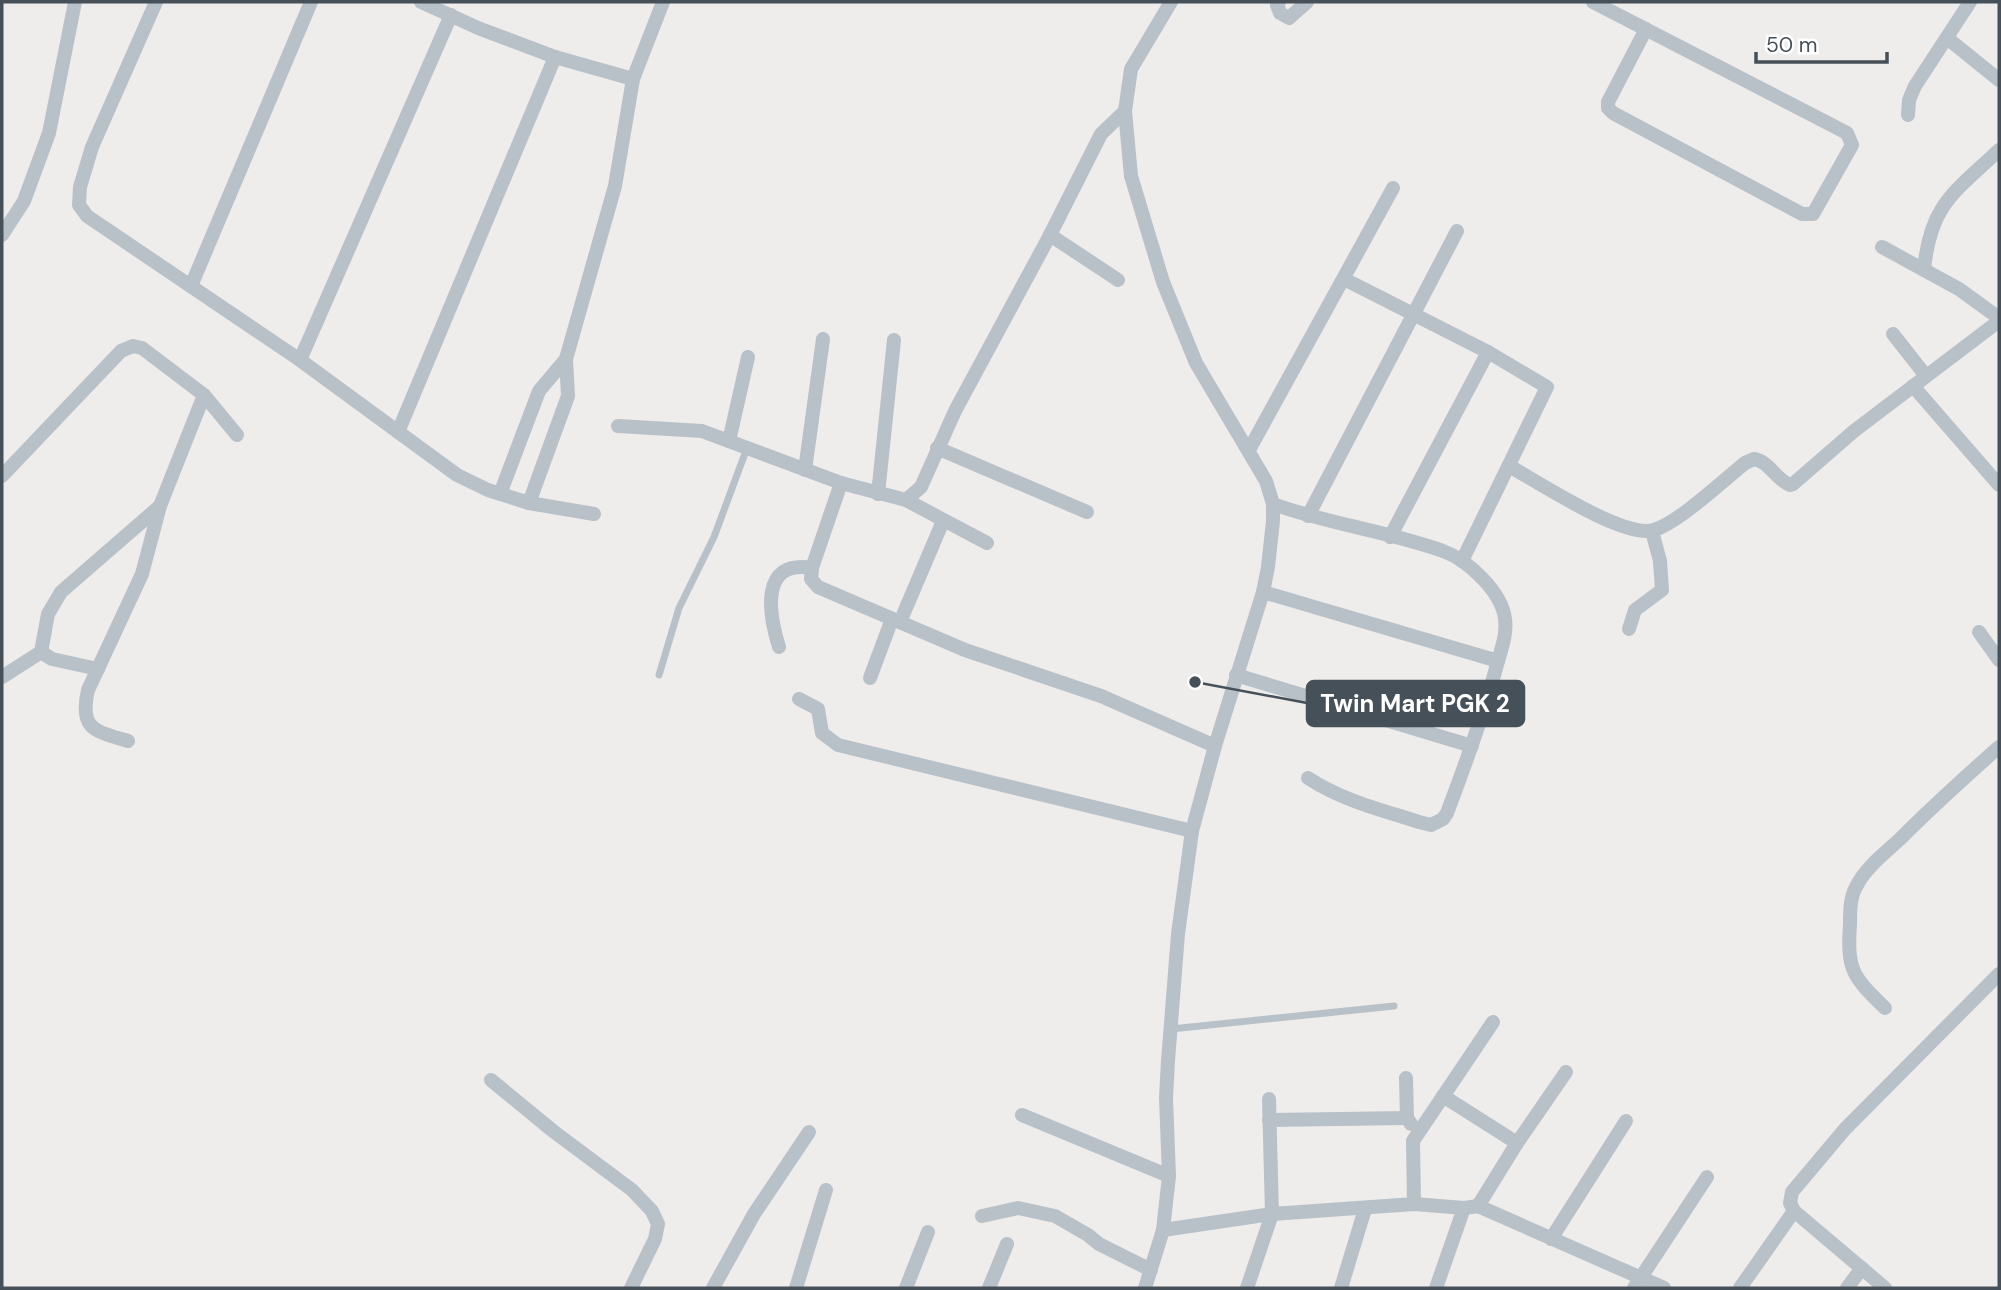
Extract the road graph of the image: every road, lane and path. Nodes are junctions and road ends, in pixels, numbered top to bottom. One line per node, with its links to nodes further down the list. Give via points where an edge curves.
1 (75, 2): 22 (street, via 49,133 24,201)
2 (156, 2): 28 (street, via 92,147 79,205 101,227)
3 (312, 2): 28 (street)
4 (421, 2): 11 (street)
5 (663, 2): 15 (street)
6 (1171, 2): 17 (street, via 1131,69)
7 (1279, 2): 8 (street, via 1280,13 1289,18)
8 (1307, 2)
9 (1594, 2): 12 (street)
10 (1970, 2): 13 (street)
11 (451, 15): 14 (street); 37 (street)
12 (1646, 29): 12 (street, via 1847,132 1852,145 1813,214 1802,214 1608,108)
13 (1947, 38): 16 (street); 18 (street, via 1915,86)
14 (555, 57): 15 (street); 42 (street)
15 (633, 79): 36 (street, via 615,186)
16 (1999, 80)
17 (1125, 111): 23 (street, via 1101,134); 47 (street, via 1131,176 1163,282 1196,363)
18 (1908, 115)
19 (1999, 150): 25 (street, via 1957,187 1939,212)
20 (1393, 188): 26 (street)
21 (1457, 231): 29 (street)
22 (2, 235)
23 (1050, 235): 27 (street); 46 (street)
24 (1882, 247): 25 (street)
25 (1924, 270): 30 (street)
26 (1343, 279): 29 (street); 47 (street)
27 (1118, 280)
28 (191, 286): 37 (street)
29 (1414, 314): 34 (street); 61 (street)
30 (1999, 319): 38 (street)
31 (1893, 334): 38 (street)
32 (823, 340): 49 (street)
33 (894, 340): 54 (street)
34 (1488, 352): 48 (street, via 1547,387); 64 (street)
35 (748, 356): 44 (street)
36 (566, 359): 53 (street, via 539,391); 56 (street, via 568,396)
37 (300, 360): 42 (street)
38 (1926, 376): 39 (street)
39 (1913, 386): 52 (street); 63 (street, via 1793,484 1782,482 1768,465 1754,459)
40 (204, 395): 43 (street); 50 (street, via 133,346 121,351); 58 (street)
41 (618, 426): 44 (street, via 692,429)
42 (398, 432): 53 (street, via 457,475)
43 (237, 435)
44 (729, 441): 45 (street)
45 (747, 448): 49 (street); 77 (lane, via 725,511 679,608)
46 (937, 448): 55 (street, via 921,486); 59 (street)
47 (1249, 450): 57 (street)
48 (1509, 466): 63 (street, via 1603,520); 66 (street)
49 (805, 470): 51 (street)
50 (2, 476)
51 (841, 483): 54 (street); 67 (street)
52 (1999, 485)
53 (500, 494): 56 (street)
54 (878, 494): 55 (street)
55 (906, 500): 62 (street)
56 (529, 503): 60 (street)
57 (1273, 504): 61 (street); 68 (street)
58 (160, 506): 73 (street, via 61,592 48,614); 76 (street, via 142,574)
59 (1087, 512)
60 (594, 514)
61 (1308, 516): 64 (street)
62 (943, 521): 65 (street); 69 (street)
63 (1652, 531): 70 (street, via 1662,590 1635,610)
64 (1390, 537): 66 (street, via 1445,551)
65 (987, 543)
66 (1462, 561): 75 (street, via 1502,607 1506,631)
67 (812, 568): 69 (street, via 811,579 818,587); 72 (street, via 792,567 774,586 771,611)
68 (1263, 592): 75 (street); 78 (street)
69 (896, 620): 80 (street); 83 (street, via 965,650 1101,696)
70 (1629, 629)
71 (1979, 632): 74 (street)
72 (779, 647)
73 (41, 652): 76 (street, via 52,659); 79 (street)
74 (1999, 660)
75 (1498, 662): 84 (street)
76 (98, 669): 82 (street, via 83,711 100,732)
77 (659, 675)
78 (1236, 675): 83 (street); 84 (street)
79 (2, 677)
80 (870, 678)
81 (799, 699): 87 (street, via 818,709 822,733 838,745)
82 (128, 741)
83 (1215, 746): 87 (street)
84 (1472, 746): 86 (street, via 1447,813 1431,825 1341,795)
85 (1999, 747): 90 (street, via 1890,849 1853,892 1851,968)
86 (1308, 778)
87 (1192, 831): 92 (street)
88 (1999, 974): 111 (street, via 1845,1129 1792,1192)
89 (1394, 1006): 92 (lane)
90 (1885, 1008)
91 (1493, 1023): 96 (street)
92 (1171, 1029): 105 (street, via 1166,1098)
93 (1566, 1072): 104 (street)
94 (1406, 1078): 99 (street)
95 (491, 1080): 122 (street, via 632,1190 652,1211 658,1224 655,1239)
96 (1443, 1096): 103 (street); 104 (street)
97 (1269, 1100): 100 (street)
98 (1022, 1115): 105 (street)
99 (1407, 1118): 100 (street); 103 (street)
100 (1269, 1120): 112 (street)
101 (1626, 1121): 116 (street)
102 (809, 1132): 123 (street, via 754,1214)
103 (1417, 1134): 108 (street)
104 (1517, 1143): 109 (street)
105 (1169, 1176): 114 (street)
106 (1707, 1177): 120 (street)
107 (826, 1190): 124 (street)
108 (1414, 1204): 109 (street); 110 (street)
109 (1471, 1207): 116 (street); 121 (street)
110 (1365, 1209): 112 (street); 129 (street)
111 (1794, 1211): 118 (street); 131 (street)
112 (1272, 1214): 114 (street); 128 (street)
113 (982, 1216): 119 (street, via 1018,1208 1055,1216)
114 (1163, 1230): 119 (street)
115 (928, 1232): 125 (street)
116 (1551, 1238): 120 (street)
117 (1007, 1244): 126 (street)
118 (1862, 1268): 132 (street); 133 (street)
119 (1151, 1270): 127 (street)
120 (1638, 1283): 130 (street)
121 (1440, 1287)
122 (631, 1288)
123 (713, 1288)
124 (796, 1288)
125 (906, 1288)
126 (989, 1288)
127 (1145, 1288)
128 (1247, 1288)
129 (1341, 1288)
130 (1664, 1288)
131 (1740, 1288)
132 (1847, 1288)
133 (1885, 1288)

